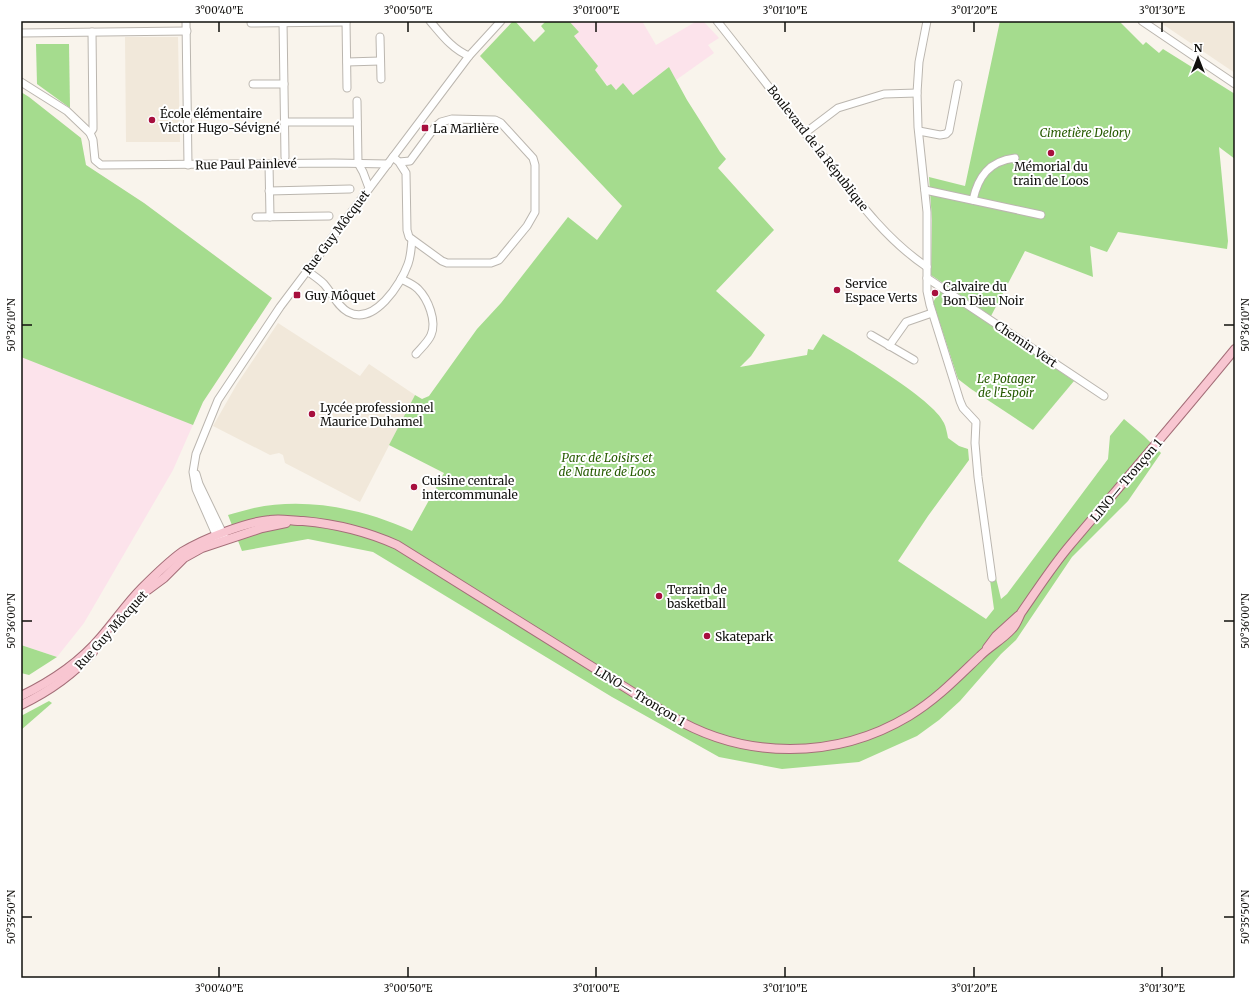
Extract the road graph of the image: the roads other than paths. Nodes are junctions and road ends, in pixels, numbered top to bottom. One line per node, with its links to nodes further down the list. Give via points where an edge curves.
1 (186, 21): 10 (street)
2 (346, 21): 8 (street); 16 (street)
3 (430, 21): 14 (street, via 450,44)
4 (501, 21): 14 (street, Rue Guy Môcquet)
5 (717, 21): 30 (street, Boulevard de la République)
6 (927, 21): 24 (street)
7 (1142, 21): 22 (street)
8 (283, 22): 9 (street); 20 (street)
9 (251, 23)
10 (187, 31): 11 (street); 38 (street)
11 (92, 32): 12 (street); 29 (street, via 93,123)
12 (21, 33)
13 (380, 37): 15 (street)
14 (470, 56): 32 (street, Rue Guy Môcquet)
15 (380, 61): 16 (street); 17 (street)
16 (347, 62): 23 (street)
17 (381, 79)
18 (21, 82): 29 (street, via 66,111)
19 (253, 84): 20 (street)
20 (284, 84): 26 (street)
21 (958, 84): 28 (street, via 949,131 940,135)
22 (1235, 84)
23 (347, 88)
24 (917, 93): 28 (street); 30 (street, via 884,94 838,108)
25 (357, 101): 27 (street)
26 (284, 122): 27 (street); 31 (street)
27 (357, 122): 35 (street)
28 (919, 131): 41 (street)
29 (90, 133): 38 (street, Rue Paul Painlevé, via 95,160 105,166)
30 (805, 133): 49 (street, Boulevard de la République, via 884,230)
31 (285, 157)
32 (393, 157): 34 (street); 37 (street, Rue Guy Môcquet)
33 (1015, 158): 43 (street, via 1001,160 988,169 978,184)
34 (399, 162): 48 (street, via 406,173 406,230); 48 (street, via 410,161 441,122 452,119 489,119 501,123 531,154 535,165 535,212 499,260 491,263 447,263)
35 (358, 163): 36 (street, Rue Paul Painlevé); 37 (street, Rue Paul Painlevé); 39 (street)
36 (269, 164): 38 (street, Rue Paul Painlevé); 42 (street)
37 (388, 164): 39 (street, Rue Guy Môcquet)
38 (188, 165)
39 (369, 188): 50 (street, Rue Guy Môcquet)
40 (350, 189): 42 (street)
41 (925, 190): 43 (street); 49 (street, via 928,217)
42 (269, 191): 47 (street)
43 (973, 200): 44 (street)
44 (1041, 215)
45 (328, 216): 47 (street)
46 (256, 217): 47 (street)
47 (270, 217)
48 (412, 240): 52 (street, via 410,258)
49 (927, 267): 51 (street)
50 (307, 271): 52 (street, via 324,283 344,310 357,315 381,305 390,297); 60 (street, Rue Guy Môcquet, via 275,313 222,394 194,458 194,485)
51 (927, 278): 53 (street, via 928,300); 59 (street, Chemin Vert)
52 (401, 279): 57 (street, via 416,287 422,294 433,320 430,338)
53 (932, 313): 55 (street, via 906,322); 61 (street, via 962,406 976,422 978,476)
54 (871, 335): 55 (street)
55 (889, 346): 58 (street)
56 (1235, 349): 60 (main road, LINO— Tronçon 1, via 1061,557 1011,630 998,643 982,653 933,700 909,716 878,732 816,748 752,746 700,731 397,545 374,535 352,528 303,522)
57 (416, 354)
58 (914, 360)
59 (1104, 396)
60 (221, 537): 62 (main road, Rue Guy Môcquet, via 191,548 175,558 138,592 89,650 46,683); 63 (main road, Rue Guy Môcquet, via 184,558 164,578 147,590 95,651 77,668 52,688)
61 (992, 578)
62 (21, 696)
63 (21, 705)

